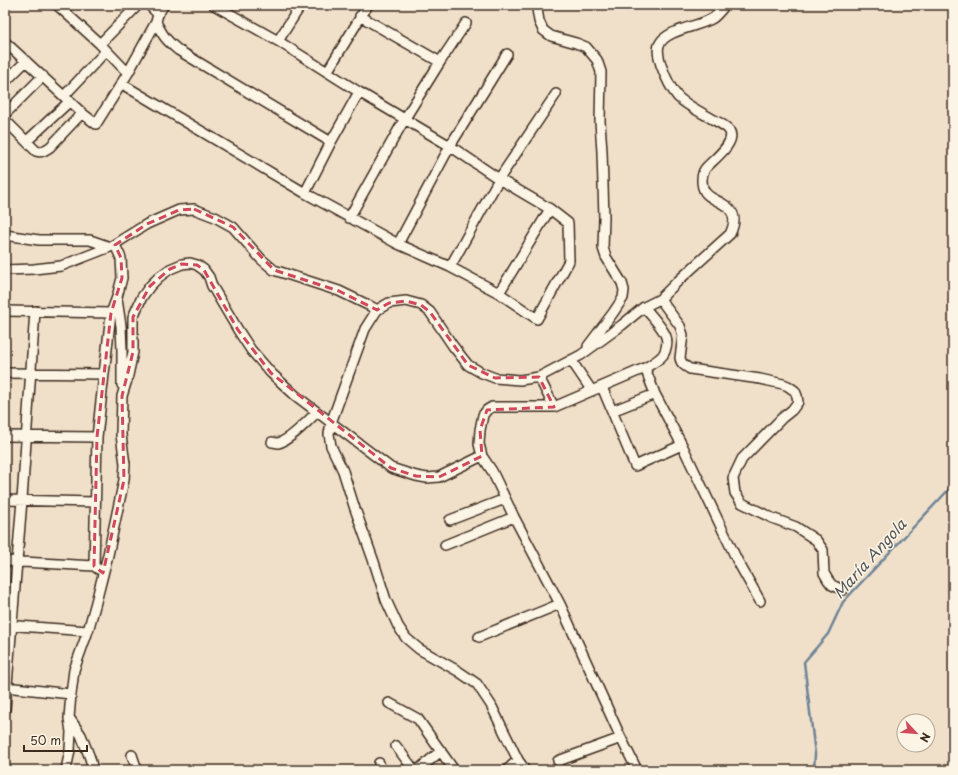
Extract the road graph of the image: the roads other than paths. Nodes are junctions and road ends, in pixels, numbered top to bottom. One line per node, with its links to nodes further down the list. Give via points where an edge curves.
1 (57, 5): 16 (street)
2 (138, 5): 16 (street)
3 (149, 5): 12 (street)
4 (164, 5): 12 (street)
5 (214, 5): 10 (street)
6 (301, 5): 14 (street)
7 (368, 5): 11 (street)
8 (537, 5): 52 (street, via 543,30 551,36 586,47 598,60 601,72 603,248 624,290 623,298)
9 (725, 5): 46 (street, via 712,19 665,38 660,43 658,55 663,70 679,98 721,124 730,133 726,147 704,170 702,181 708,196 732,212 734,227 730,234)
10 (230, 9): 14 (street)
11 (360, 16): 19 (street); 20 (street)
12 (157, 18): 21 (street); 33 (street, via 162,34 178,50)
13 (466, 23): 19 (street)
14 (278, 41): 20 (street)
15 (5, 42): 18 (street)
16 (103, 47): 21 (street); 27 (street)
17 (507, 54): 34 (street)
18 (26, 61): 22 (street); 23 (street)
19 (440, 62): 31 (street)
20 (327, 72): 25 (street)
21 (128, 73): 28 (street, via 96,124)
22 (43, 76): 27 (street); 29 (street)
23 (5, 82)
24 (127, 88): 36 (street)
25 (359, 92): 31 (street); 33 (street)
26 (556, 94): 35 (street)
27 (67, 98): 28 (street); 32 (street)
28 (82, 113): 32 (street, via 45,151 36,150)
29 (5, 114)
30 (5, 120): 32 (street)
31 (404, 120): 34 (street); 38 (street)
32 (27, 141)
33 (331, 142): 36 (street)
34 (450, 146): 35 (street); 40 (street)
35 (499, 179): 37 (street); 42 (street)
36 (305, 193): 38 (street)
37 (550, 209): 44 (street); 44 (street, via 568,223 568,261 537,319)
38 (350, 218): 40 (street)
39 (5, 235): 41 (street, via 39,240 90,240)
40 (398, 244): 42 (street)
41 (113, 246): 43 (street, via 61,266); 45 (street, via 121,258 122,278); 49 (street, via 147,224 179,210 194,209 233,227 261,260 274,270 339,291)
42 (450, 267): 44 (street)
43 (5, 270)
44 (499, 293)
45 (117, 297): 51 (street); 64 (street, via 122,350)
46 (660, 298): 47 (street); 86 (street, via 680,326 683,335 680,358 686,367 783,384 795,391 798,402 792,410 742,459 733,478 735,493 747,506 796,527 816,540 823,550 824,573 832,585)
47 (644, 307): 53 (street); 56 (street, via 666,337 663,355)
48 (5, 310): 50 (street)
49 (377, 310): 60 (street, via 389,303 406,301 421,305 430,312 468,365 495,378); 68 (street, via 365,329)
50 (35, 311): 51 (street); 58 (street)
51 (111, 313): 59 (street)
52 (613, 313): 53 (street); 54 (street)
53 (622, 325): 54 (street)
54 (581, 355): 55 (street)
55 (571, 360): 60 (street); 62 (street)
56 (645, 368): 61 (street); 63 (street)
57 (5, 373): 58 (street)
58 (30, 373): 59 (street); 70 (street)
59 (104, 374): 71 (street)
60 (539, 378): 65 (street)
61 (602, 386): 62 (street); 66 (street)
62 (592, 390): 65 (street)
63 (655, 394): 66 (street); 73 (street)
64 (122, 396): 67 (street, via 133,352 133,317 142,297 159,277 170,269 190,263 197,264 209,277 238,330 259,360 296,396); 85 (street, via 124,480)
65 (554, 407): 74 (street, via 492,407 487,410 483,415 480,430 479,444)
66 (612, 411): 73 (street, via 635,466)
67 (317, 412): 68 (street); 72 (street, via 285,440 279,443)
68 (331, 423): 74 (street, via 391,468 416,476 439,477); 101 (street, via 331,446 343,471 386,600 398,626 406,638 419,649 477,684 491,705)
69 (5, 436): 70 (street)
70 (26, 437): 71 (street); 77 (street)
71 (97, 437): 78 (street)
72 (272, 442)
73 (682, 445): 87 (street)
74 (482, 456): 75 (street)
75 (505, 499): 79 (street); 80 (street)
76 (5, 500): 77 (street)
77 (22, 500): 78 (street); 83 (street)
78 (95, 502): 84 (street)
79 (514, 517): 81 (street); 88 (street)
80 (450, 520)
81 (445, 545)
82 (5, 562): 83 (street)
83 (17, 562): 84 (street); 89 (street)
84 (94, 566): 85 (street)
85 (103, 573): 90 (street)
86 (843, 590)
87 (760, 602)
88 (560, 604): 91 (street); 97 (street)
89 (8, 625): 90 (street); 92 (street)
90 (88, 631): 93 (street, via 74,670)
91 (479, 636)
92 (6, 687): 93 (street); 95 (street)
93 (71, 694): 96 (street)
94 (388, 702): 99 (street, via 418,719)
95 (5, 709)
96 (69, 718): 103 (street, via 70,750); 105 (street, via 81,735)
97 (621, 738): 102 (street); 112 (street)
98 (396, 746): 107 (street)
99 (441, 752): 108 (street); 109 (street)
100 (132, 754): 106 (street)
101 (518, 760): 110 (street); 111 (street)
102 (558, 761)
103 (66, 767): 104 (street)
104 (59, 770)
105 (93, 770)
106 (137, 770)
107 (414, 770)
108 (418, 770)
109 (454, 770)
110 (507, 770)
111 (525, 770)
112 (637, 770)

